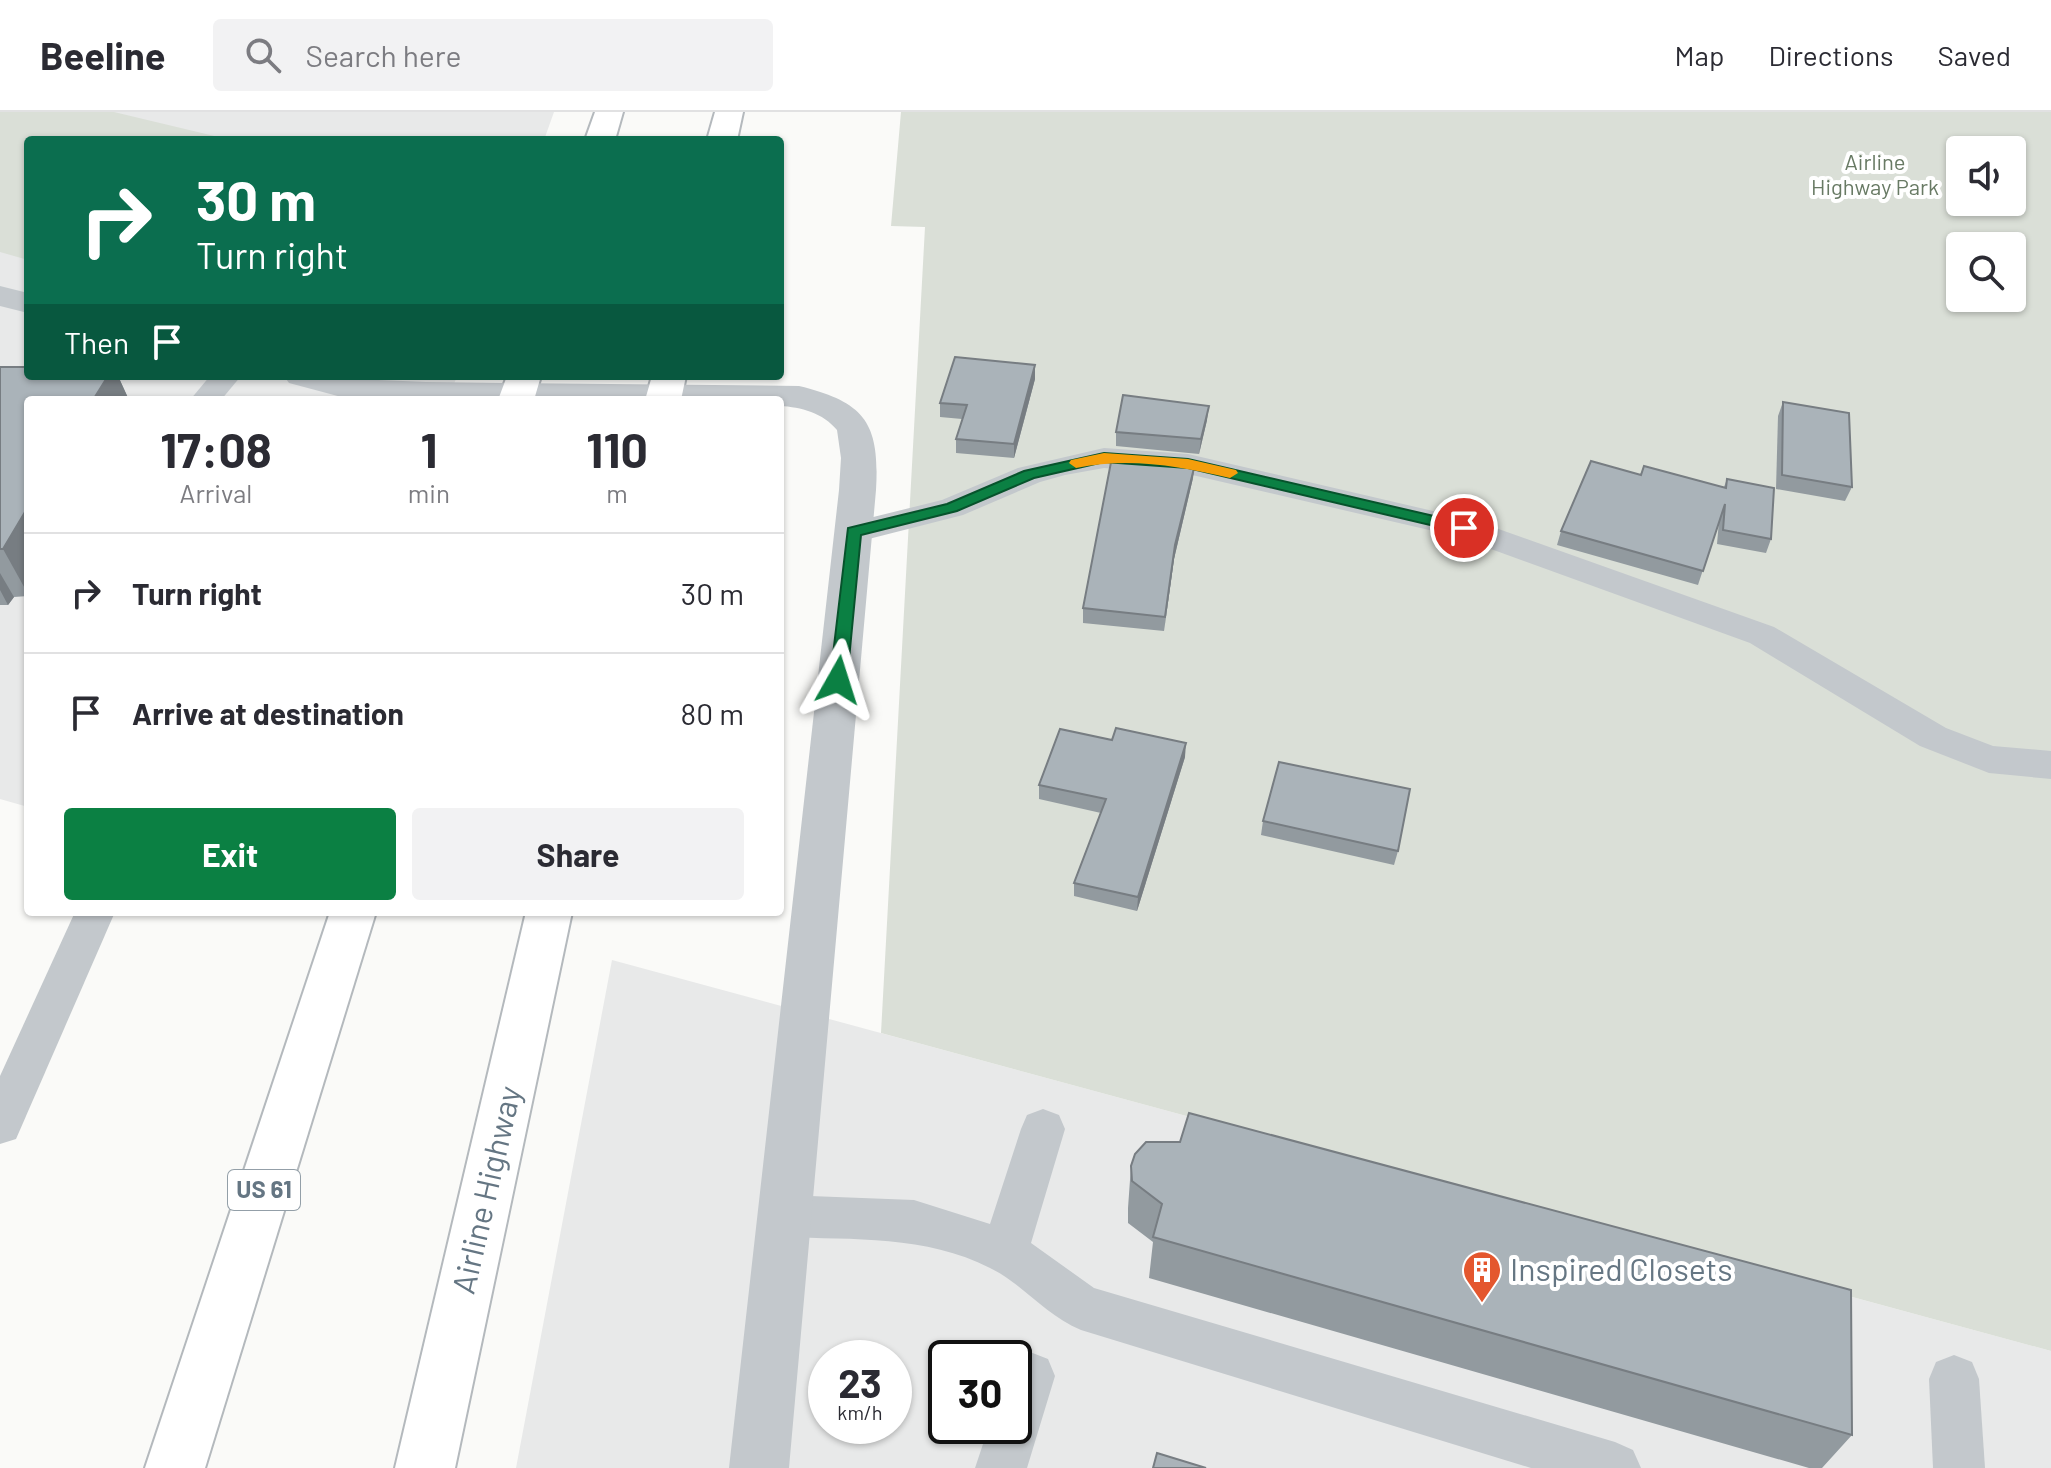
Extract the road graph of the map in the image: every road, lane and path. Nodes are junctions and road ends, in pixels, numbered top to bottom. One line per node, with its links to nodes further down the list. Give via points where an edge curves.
1 (609, 112): 3 (highway)
2 (729, 112): 4 (highway)
3 (601, 136)
4 (723, 136)
5 (0, 296): 6 (street)
6 (24, 302)
7 (222, 380): 11 (lane)
8 (316, 380): 12 (street)
9 (519, 389): 10 (street); 12 (street)
10 (665, 390): 13 (street, via 799,396 829,406 851,423 859,447)
11 (208, 396)
12 (410, 396)
13 (853, 532): 14 (lane, via 952,508 1063,466 1104,458 1188,464 1479,533 1762,635 1933,737 1989,759); 20 (street)
14 (2051, 765)
15 (93, 916): 18 (lane)
16 (352, 916): 24 (highway, US 61)
17 (548, 916): 25 (highway, Airline Highway)
18 (0, 1125)
19 (1043, 1129): 21 (lane)
20 (784, 1216): 21 (lane, via 914,1221); 26 (street)
21 (1005, 1251): 28 (lane, via 1081,1307)
22 (1954, 1379): 29 (lane)
23 (1009, 1444): 27 (lane)
24 (175, 1468)
25 (425, 1468)
26 (759, 1468)
27 (1001, 1468)
28 (1615, 1468)
29 (1959, 1468)

